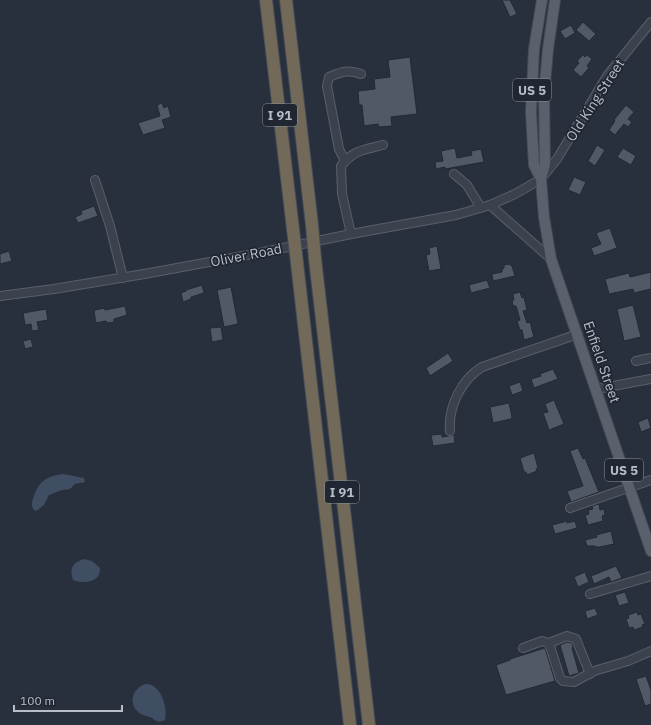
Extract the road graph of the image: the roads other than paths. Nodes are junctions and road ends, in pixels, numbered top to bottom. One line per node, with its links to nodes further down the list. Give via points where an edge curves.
1 (266, 0): 36 (highway, I 91, bridge)
2 (286, 0): 37 (highway, I 91, bridge)
3 (542, 0): 7 (main road, US 5, via 534,49)
4 (555, 0): 8 (main road, US 5)
5 (651, 22): 12 (street, Old King Street, via 607,76 557,159)
6 (361, 74): 10 (street, via 350,70 342,72 329,77 327,86 339,149)
7 (532, 93): 8 (main road); 12 (main road, US 5, via 534,166)
8 (544, 94): 12 (main road, US 5, via 545,164)
9 (383, 145): 10 (street, via 362,150)
10 (345, 161): 16 (street, via 341,166 342,194)
11 (454, 174): 15 (street, via 466,185)
12 (542, 179): 14 (street, Oliver Road); 17 (main road, Enfield Street / US 5, via 544,217)
13 (95, 180): 18 (street)
14 (490, 205): 15 (street, Oliver Road); 17 (street)
15 (481, 208): 16 (street, Oliver Road)
16 (351, 234): 18 (street, Oliver Road)
17 (551, 259): 20 (main road, Enfield Street / US 5)
18 (123, 278): 19 (street, Oliver Road)
19 (0, 296)
20 (578, 334): 24 (main road, Enfield Street / US 5); 25 (street, via 473,372 452,406)
21 (651, 358): 22 (street)
22 (636, 360)
23 (651, 379): 24 (street)
24 (597, 390): 27 (main road, Enfield Street / US 5)
25 (450, 431)
26 (651, 480): 27 (street)
27 (630, 488): 28 (street); 29 (main road, Enfield Street / US 5)
28 (570, 508)
29 (651, 551)
30 (651, 576): 31 (street)
31 (590, 594)
32 (549, 643): 33 (street, via 542,641); 35 (street, via 567,636 576,639); 35 (street, via 557,671 563,681 574,682)
33 (523, 648)
34 (651, 651): 35 (street)
35 (590, 674)
36 (350, 725)
37 (369, 725)

